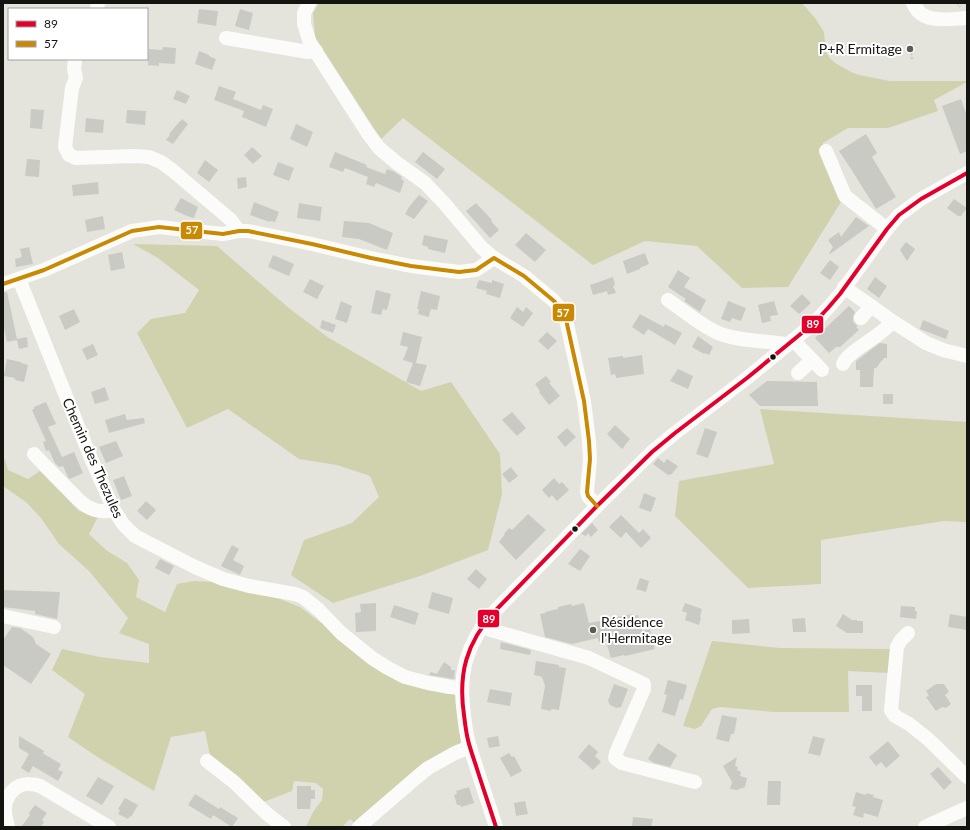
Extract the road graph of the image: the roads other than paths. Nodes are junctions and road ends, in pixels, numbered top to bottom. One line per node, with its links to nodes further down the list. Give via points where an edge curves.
1 (309, 3): 7 (street, via 304,13 304,24 310,43)
2 (913, 3): 5 (street, via 921,14 931,19)
3 (922, 3): 4 (street, via 932,11)
4 (967, 10)
5 (967, 18)
6 (226, 38): 7 (street, via 308,52)
7 (316, 51): 13 (street, via 359,122 379,148 425,183 482,248)
8 (75, 60): 12 (street, via 76,78 72,88 64,147 69,155 76,158 149,157 161,162 232,220)
9 (826, 151): 11 (street, via 845,196)
10 (967, 172): 11 (street, via 921,199)
11 (887, 229): 16 (street)
12 (239, 231): 13 (street, via 411,266 459,272 476,270); 14 (street, via 223,234 159,227 139,230)
13 (494, 258): 26 (street, via 524,276 565,315 584,401 589,441 587,492)
14 (19, 279): 15 (street); 27 (street, Chemin des Thezules)
15 (3, 284)
16 (844, 287): 18 (street); 21 (street, via 821,315)
17 (668, 300): 21 (street, via 699,322 731,337)
18 (871, 306): 19 (street); 20 (street)
19 (861, 318)
20 (892, 322): 22 (street, via 934,347); 23 (street, via 854,352)
21 (791, 342): 24 (street, via 817,365); 26 (street, via 663,442)
22 (967, 356)
23 (844, 364)
24 (798, 373)
25 (34, 454): 27 (street, via 89,508 108,512)
26 (597, 506): 29 (street)
27 (114, 510): 32 (street, Chemin des Thezules, via 135,536 194,567 223,579 303,597 357,646 405,677 450,688)
28 (3, 616): 30 (street)
29 (482, 626): 32 (street, via 468,656 462,677); 36 (street, via 589,658 644,684 615,758 622,763)
30 (54, 627)
31 (908, 633): 35 (street, via 897,647 891,710 895,716 928,739)
32 (462, 688): 33 (street)
33 (470, 747): 41 (street, via 422,773); 42 (street)
34 (207, 761): 40 (street)
35 (967, 777)
36 (695, 782)
37 (967, 808): 43 (street)
38 (8, 827): 39 (street, via 5,810 6,800 11,791 32,784 40,786)
39 (109, 827)
40 (284, 827)
41 (359, 827)
42 (496, 827)
43 (925, 827)

